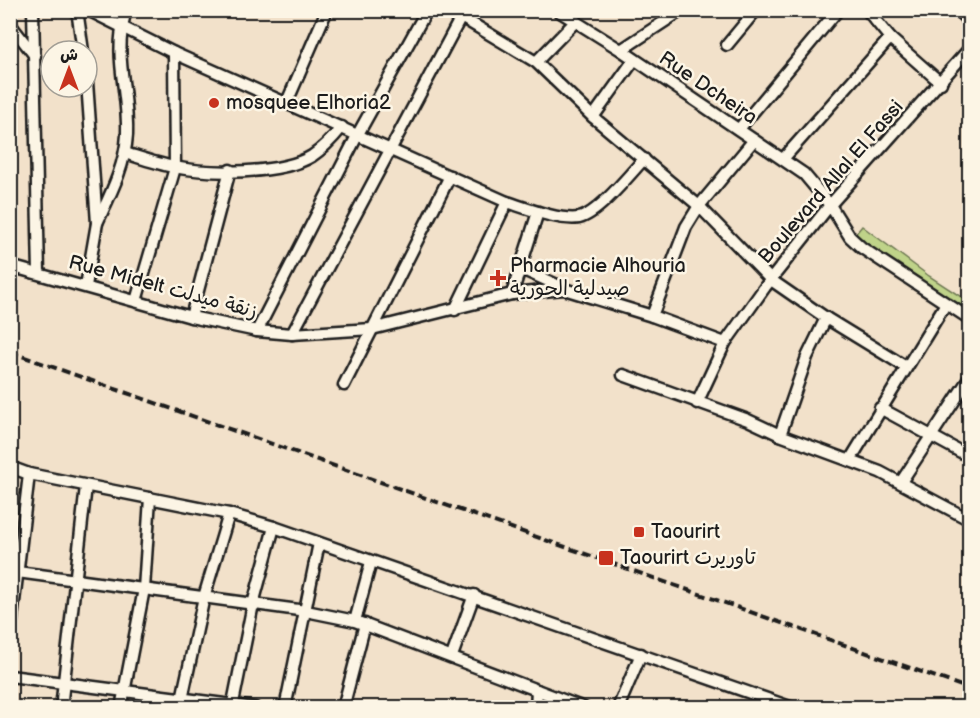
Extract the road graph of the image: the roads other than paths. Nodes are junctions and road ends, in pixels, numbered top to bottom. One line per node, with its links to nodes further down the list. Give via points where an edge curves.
1 (33, 10): 25 (street)
2 (77, 10): 20 (street)
3 (88, 10): 18 (street)
4 (126, 10): 18 (street)
5 (327, 10): 30 (street)
6 (427, 10): 34 (street)
7 (444, 10): 14 (street)
8 (682, 10): 23 (street)
9 (756, 10): 21 (street)
10 (838, 10): 33 (street)
11 (867, 10): 19 (street)
12 (957, 10): 16 (street)
13 (559, 11): 15 (street, Rue Dcheira)
14 (461, 17): 27 (street); 36 (street)
15 (576, 21): 23 (street, Rue Dcheira); 27 (street)
16 (969, 22)
17 (10, 24): 25 (street)
18 (121, 28): 24 (street); 37 (street)
19 (890, 38): 28 (street); 39 (street)
20 (81, 39)
21 (727, 45)
22 (969, 48): 28 (street, Boulevard Allal El Fassi)
23 (621, 50): 26 (street, Rue Dcheira)
24 (174, 53): 30 (street); 40 (street)
25 (35, 56): 52 (street)
26 (634, 60): 31 (street); 33 (street, Rue Dcheira)
27 (536, 62): 31 (street)
28 (941, 83): 46 (street, Boulevard Allal El Fassi)
29 (88, 99): 49 (street)
30 (287, 102): 32 (street)
31 (593, 117): 38 (street)
32 (342, 127): 34 (street); 41 (street, via 310,157 293,164 257,172)
33 (739, 129): 35 (street, Rue Dcheira)
34 (358, 134): 36 (street); 65 (street)
35 (754, 140): 39 (street, Rue Dcheira); 47 (street)
36 (391, 149): 42 (street); 66 (street)
37 (125, 153): 40 (street); 49 (street)
38 (644, 159): 47 (street); 48 (street, via 589,214 574,218)
39 (783, 159): 46 (street, Rue Dcheira, via 804,174)
40 (176, 168): 41 (street); 57 (street)
41 (230, 170): 61 (street)
42 (450, 176): 45 (street); 64 (street)
43 (969, 184): 44 (street)
44 (969, 194)
45 (507, 201): 48 (street); 59 (street)
46 (830, 205): 53 (street, Boulevard Allal El Fassi); 58 (street, Rue Dcheira, via 850,237 862,248)
47 (699, 206): 53 (street); 60 (street, via 686,227)
48 (538, 212): 51 (street)
49 (97, 223): 54 (street)
50 (10, 266): 52 (street, Rue Midelt زنقة ميدلت)
51 (521, 269): 55 (street); 56 (street)
52 (39, 273): 54 (street, Rue Midelt زنقة ميدلت)
53 (771, 280): 62 (street); 67 (street, Boulevard Allal El Fassi)
54 (86, 286): 57 (street, Rue Midelt زنقة ميدلت)
55 (564, 288): 56 (street, Rue Midelt زنقة ميدلت); 60 (street, Rue Midelt زنقة ميدلت)
56 (512, 294): 59 (street, Rue Midelt زنقة ميدلت)
57 (136, 301): 61 (street, Rue Midelt زنقة ميدلت)
58 (945, 304): 63 (street, Rue Dcheira); 68 (street)
59 (455, 310): 64 (street, Rue Midelt زنقة ميدلت)
60 (652, 316): 67 (street, Rue Midelt زنقة ميدلت)
61 (191, 317): 65 (street, Rue Midelt زنقة ميدلت)
62 (826, 318): 68 (street); 74 (street, via 794,391)
63 (969, 319)
64 (372, 329): 66 (street, Rue Midelt زنقة ميدلت); 71 (street)
65 (257, 331): 66 (street, Rue Midelt زنقة ميدلت)
66 (292, 334)
67 (725, 343): 72 (street, Boulevard Allal El Fassi)
68 (906, 367): 73 (street)
69 (623, 375): 72 (street)
70 (968, 382): 75 (street)
71 (344, 385)
72 (697, 403): 74 (street)
73 (880, 408): 75 (street); 77 (street)
74 (780, 435): 77 (street)
75 (932, 436): 76 (street); 80 (street)
76 (969, 457)
77 (850, 460): 80 (street)
78 (10, 467): 79 (street)
79 (29, 474): 81 (street); 88 (street)
80 (902, 482): 84 (street)
81 (86, 486): 82 (street); 89 (street)
82 (150, 498): 83 (street); 90 (street)
83 (229, 514): 85 (street); 92 (street)
84 (969, 520)
85 (274, 527): 86 (street); 93 (street)
86 (319, 543): 87 (street); 94 (street)
87 (371, 562): 91 (street); 95 (street)
88 (15, 572): 89 (street); 96 (street)
89 (76, 580): 90 (street); 100 (street)
90 (144, 589): 92 (street); 101 (street)
91 (474, 595): 97 (street); 98 (street)
92 (204, 597): 93 (street); 103 (street)
93 (253, 604): 94 (street); 104 (street)
94 (306, 611): 95 (street); 109 (street)
95 (360, 622): 98 (street); 110 (street)
96 (10, 636)
97 (641, 654): 105 (street); 113 (street)
98 (452, 656): 102 (street)
99 (10, 676): 100 (street)
100 (65, 683): 101 (street); 106 (street)
101 (124, 689): 103 (street); 107 (street)
102 (537, 690): 111 (street); 112 (street)
103 (181, 703): 104 (street)
104 (232, 706): 108 (street)
105 (620, 707)
106 (61, 708)
107 (121, 708)
108 (255, 708)
109 (285, 708)
110 (343, 708)
111 (537, 708)
112 (584, 708)
113 (793, 708)

